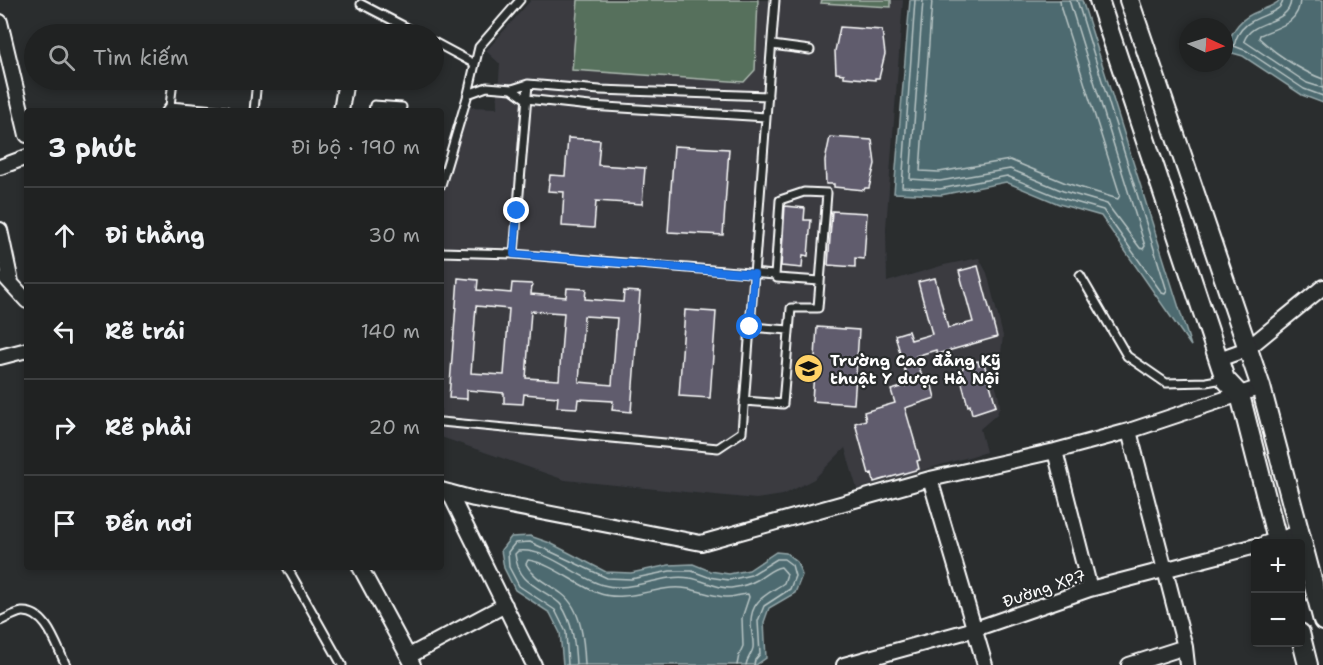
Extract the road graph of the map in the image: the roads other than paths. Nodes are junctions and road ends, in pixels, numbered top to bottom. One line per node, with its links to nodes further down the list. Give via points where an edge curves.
1 (520, 0): 11 (lane, via 479,47)
2 (775, 0): 8 (lane)
3 (1099, 0): 46 (street)
4 (1129, 0): 43 (street)
5 (361, 4): 7 (lane)
6 (0, 23): 26 (street)
7 (400, 24)
8 (772, 45): 10 (lane); 18 (lane)
9 (444, 47): 11 (lane)
10 (810, 50)
11 (475, 64): 17 (lane)
12 (528, 84): 13 (lane); 18 (lane); 19 (lane)
13 (512, 89): 17 (lane, via 487,87); 19 (lane)
14 (171, 90): 21 (lane)
15 (256, 90): 22 (lane)
16 (344, 90): 23 (street)
17 (468, 94): 29 (lane)
18 (768, 96): 25 (lane)
19 (526, 99): 25 (lane); 32 (lane)
20 (402, 107): 24 (lane)
21 (168, 108)
22 (254, 108)
23 (341, 108)
24 (374, 108)
25 (766, 117): 34 (lane)
26 (24, 123)
27 (24, 159): 28 (street)
28 (0, 167)
29 (444, 175)
30 (0, 230): 38 (street)
31 (444, 252): 32 (lane)
32 (514, 254): 34 (lane)
33 (0, 272): 38 (street)
34 (754, 274): 35 (lane); 41 (lane)
35 (775, 275): 37 (lane); 37 (lane, via 780,200 804,192 827,193)
36 (1080, 275): 47 (lane, via 1127,356 1166,383)
37 (820, 281): 42 (lane, via 818,308 791,308)
38 (11, 282): 40 (street)
39 (1323, 287): 43 (street)
40 (24, 297)
41 (750, 327): 42 (lane); 50 (lane)
42 (789, 330): 50 (lane, via 783,404)
43 (1246, 348): 46 (street); 48 (street)
44 (24, 351): 45 (street)
45 (0, 357)
46 (1219, 359): 47 (street)
47 (1225, 379): 49 (street)
48 (1261, 387): 49 (street); 56 (street)
49 (1240, 395): 52 (street); 57 (street)
50 (744, 401): 51 (lane, via 742,432 718,448)
51 (444, 422)
52 (1130, 431): 53 (street); 60 (street)
53 (1055, 452): 54 (street); 64 (street)
54 (930, 478): 55 (street, via 701,543); 68 (street)
55 (445, 491): 65 (street)
56 (1299, 533): 58 (street); 63 (street)
57 (1272, 539)
58 (1282, 539)
59 (1251, 547): 60 (street, Đường XP.7)
60 (1166, 569): 64 (street, Đường XP.7); 69 (street)
61 (289, 570): 73 (lane)
62 (362, 570): 71 (street)
63 (1318, 584): 67 (street)
64 (1090, 589): 68 (street, Đường XP.7)
65 (505, 605): 71 (street); 74 (street)
66 (0, 621): 72 (lane, via 22,612 37,616 44,621)
67 (1323, 621)
68 (975, 629): 75 (street, Đường XP.7); 76 (street)
69 (1185, 647): 77 (street); 78 (street)
70 (1304, 647): 79 (street)
71 (411, 661)
72 (66, 665)
73 (342, 665)
74 (534, 665)
75 (844, 665)
76 (985, 665)
77 (1130, 665)
78 (1187, 665)
79 (1308, 665)

